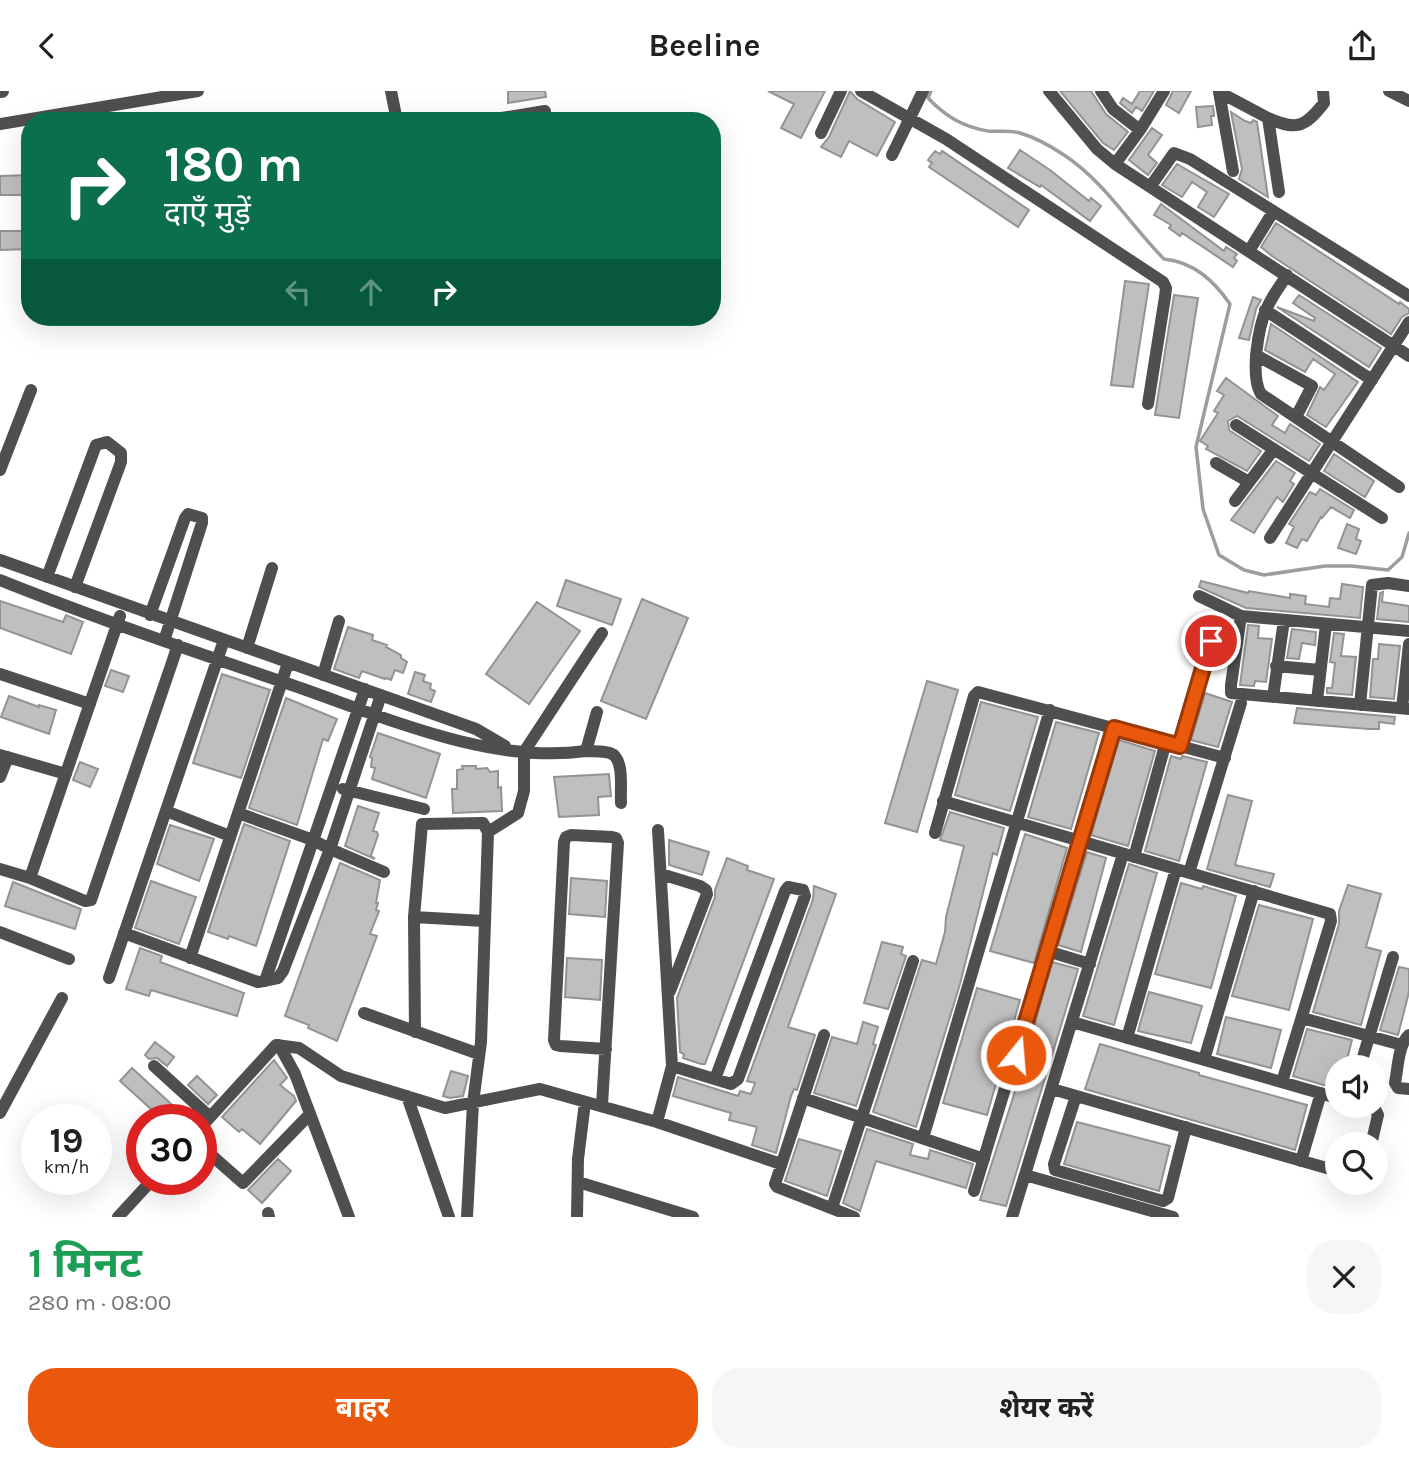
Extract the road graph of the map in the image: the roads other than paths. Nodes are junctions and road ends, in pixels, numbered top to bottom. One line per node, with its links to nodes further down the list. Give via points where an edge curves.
1 (198, 91): 14 (street)
2 (391, 91): 15 (street)
3 (841, 91): 22 (street)
4 (861, 91): 17 (street)
5 (923, 91): 17 (street)
6 (1049, 91): 24 (street)
7 (1101, 91): 21 (street, via 1113,109)
8 (1164, 91): 21 (street)
9 (1219, 91): 18 (street); 25 (street)
10 (1323, 91): 18 (street, via 1324,103 1303,125)
11 (1389, 91): 12 (street)
12 (1409, 101)
13 (545, 111): 16 (street)
14 (72, 112)
15 (395, 112)
16 (540, 112)
17 (910, 118): 23 (street); 39 (street, via 1163,282 1165,297)
18 (1268, 118): 27 (street)
19 (21, 120): 20 (street)
20 (0, 124)
21 (1140, 131): 24 (street)
22 (821, 133)
23 (892, 155)
24 (1115, 164): 26 (street)
25 (1233, 171)
26 (1150, 187): 28 (street, via 1174,153); 29 (street)
27 (1279, 192)
28 (1273, 212): 29 (street); 31 (street)
29 (1249, 251): 30 (street)
30 (1287, 275): 32 (street); 34 (street)
31 (1409, 296)
32 (1265, 310): 35 (street); 37 (street)
33 (1409, 322): 34 (street)
34 (1393, 347): 36 (street); 37 (street)
35 (1256, 355): 40 (street, via 1255,382 1261,394); 40 (street, via 1312,386)
36 (1409, 356)
37 (1372, 380): 42 (street)
38 (31, 390): 45 (street)
39 (1148, 404)
40 (1296, 417): 42 (street)
41 (1236, 425): 43 (street)
42 (1333, 442): 46 (street); 48 (street)
43 (1274, 449): 46 (street); 47 (street)
44 (1216, 463): 47 (street)
45 (0, 470)
46 (1312, 474): 50 (street); 51 (street)
47 (1249, 482): 49 (street)
48 (1399, 487)
49 (1235, 501)
50 (1382, 517)
51 (1270, 538)
52 (0, 560): 54 (street)
53 (272, 568): 75 (street)
54 (47, 577): 57 (street); 57 (street, via 96,445 107,442 121,453 121,463)
55 (0, 580): 65 (street)
56 (1409, 586): 67 (street, via 1372,585)
57 (75, 587): 59 (street)
58 (1199, 596): 61 (street)
59 (124, 606): 60 (street); 65 (street)
60 (150, 615): 63 (street); 63 (street, via 185,518 197,515 202,523)
61 (1241, 616): 62 (street); 86 (street, via 1231,693)
62 (1284, 620): 66 (street); 78 (street)
63 (170, 621): 70 (street); 71 (street)
64 (339, 621): 81 (street)
65 (118, 623): 70 (street); 88 (street)
66 (1326, 624): 67 (street); 79 (street)
67 (1366, 627): 68 (street); 90 (street)
68 (1409, 631)
69 (602, 633): 100 (street)
70 (164, 641): 74 (street)
71 (224, 641): 75 (street); 76 (street)
72 (1211, 641): 98 (street)
73 (1409, 644): 82 (street)
74 (178, 645): 76 (street); 126 (street, via 91,899 85,901)
75 (247, 648): 77 (street)
76 (217, 659): 83 (street); 110 (street)
77 (288, 663): 81 (street); 83 (street)
78 (1276, 666): 79 (street); 86 (street)
79 (1320, 670): 87 (street)
80 (0, 674): 88 (street)
81 (323, 675): 84 (street)
82 (1407, 676): 92 (street)
83 (282, 682): 91 (street); 111 (street)
84 (365, 689): 85 (street); 91 (street)
85 (381, 695): 95 (street); 100 (street, via 476,729)
86 (1273, 697): 87 (street)
87 (1317, 701): 90 (street)
88 (90, 703): 103 (street)
89 (1241, 703): 102 (street)
90 (1360, 705): 92 (street)
91 (358, 708): 95 (street); 105 (street)
92 (1406, 708)
93 (1050, 710): 96 (street); 107 (street, via 975,693); 112 (street)
94 (597, 712): 99 (street)
95 (374, 713): 100 (street, via 443,737); 106 (street)
96 (1114, 728): 97 (street); 118 (street)
97 (1166, 742): 98 (street); 120 (street)
98 (1180, 746): 102 (street)
99 (586, 751): 100 (street); 108 (street, via 616,756)
100 (520, 752): 114 (street, via 522,803 518,813)
101 (4, 756): 103 (street); 104 (street)
102 (1225, 758): 124 (street)
103 (66, 774): 126 (street)
104 (0, 777)
105 (332, 785): 106 (street); 117 (street)
106 (348, 792): 109 (street); 119 (street)
107 (943, 801): 112 (street); 115 (street)
108 (621, 803)
109 (424, 809)
110 (166, 811): 116 (street); 133 (street)
111 (238, 813): 116 (street); 117 (street)
112 (1016, 823): 118 (street); 180 (street)
113 (658, 831): 125 (street)
114 (488, 832): 130 (street, via 483,823 422,824); 131 (street)
115 (934, 833)
116 (230, 836): 136 (street)
117 (313, 840): 119 (street); 128 (street)
118 (1080, 841): 120 (street); 134 (street)
119 (330, 849): 123 (street); 129 (street)
120 (1129, 855): 122 (street); 140 (street)
121 (0, 869): 126 (street)
122 (1176, 869): 124 (street); 151 (street)
123 (384, 872)
124 (1189, 873): 127 (street)
125 (661, 874): 144 (street); 144 (street, via 700,886 707,894)
126 (30, 878)
127 (1254, 891): 147 (street, via 1331,917); 158 (street)
128 (294, 897): 129 (street); 143 (street)
129 (310, 902): 143 (street, via 283,971 278,978)
130 (414, 917): 131 (street); 149 (street)
131 (484, 921): 156 (street)
132 (0, 932): 137 (street)
133 (124, 933): 136 (street); 142 (street)
134 (1046, 951): 140 (street); 181 (street)
135 (1393, 957): 152 (street)
136 (190, 958): 143 (street)
137 (69, 959)
138 (913, 961): 177 (street)
139 (757, 964): 141 (street); 141 (street, via 785,891 798,887 805,896); 161 (street)
140 (1090, 964): 148 (street)
141 (778, 971): 161 (street, via 738,1079 731,1084)
142 (109, 978)
143 (265, 981)
144 (668, 997): 160 (street)
145 (62, 998): 175 (street)
146 (364, 1013): 149 (street)
147 (1302, 1018): 152 (street); 162 (street)
148 (1072, 1022): 151 (street); 163 (street)
149 (415, 1032): 156 (street)
150 (824, 1035): 169 (street)
151 (1127, 1038): 158 (street)
152 (1369, 1038): 153 (street); 157 (street)
153 (1405, 1040): 164 (street, via 1396,1087)
154 (279, 1045): 167 (street, via 299,1048 341,1076); 174 (street); 176 (street)
155 (606, 1049): 155 (street, via 618,843 612,837 571,835 564,842 554,1040 560,1046); 173 (street)
156 (479, 1054): 171 (street)
157 (1364, 1055)
158 (1205, 1060): 162 (street)
159 (154, 1066): 172 (street)
160 (672, 1066): 161 (street); 178 (street)
161 (715, 1079)
162 (1282, 1082): 165 (street)
163 (1052, 1089): 168 (street); 186 (street)
164 (1409, 1089)
165 (1321, 1093): 166 (street); 183 (street)
166 (1325, 1094)
167 (407, 1096): 171 (street, via 445,1108); 193 (street)
168 (1076, 1096): 179 (street); 179 (street, via 1055,1170 1163,1201 1168,1198)
169 (803, 1098): 177 (street); 184 (street)
170 (585, 1102): 171 (street, via 540,1089); 173 (street); 187 (street)
171 (472, 1103): 194 (street)
172 (189, 1104)
173 (602, 1105): 178 (street)
174 (217, 1110)
175 (0, 1113)
176 (310, 1114): 182 (street, via 243,1183); 192 (street)
177 (862, 1117): 180 (street); 190 (street)
178 (657, 1122): 184 (street)
179 (1186, 1127): 183 (street)
180 (923, 1138): 181 (street)
181 (984, 1159): 188 (street)
182 (217, 1160)
183 (1301, 1161): 185 (street)
184 (781, 1164): 190 (street, via 777,1187)
185 (1325, 1168)
186 (1025, 1175): 198 (street); 199 (street)
187 (578, 1182): 195 (street); 196 (street)
188 (974, 1191)
189 (138, 1195): 191 (street)
190 (832, 1208): 197 (street)
191 (118, 1217)
192 (349, 1217)
193 (449, 1217)
194 (467, 1217)
195 (578, 1217)
196 (693, 1217)
197 (854, 1217)
198 (1012, 1217)
199 (1172, 1217)

